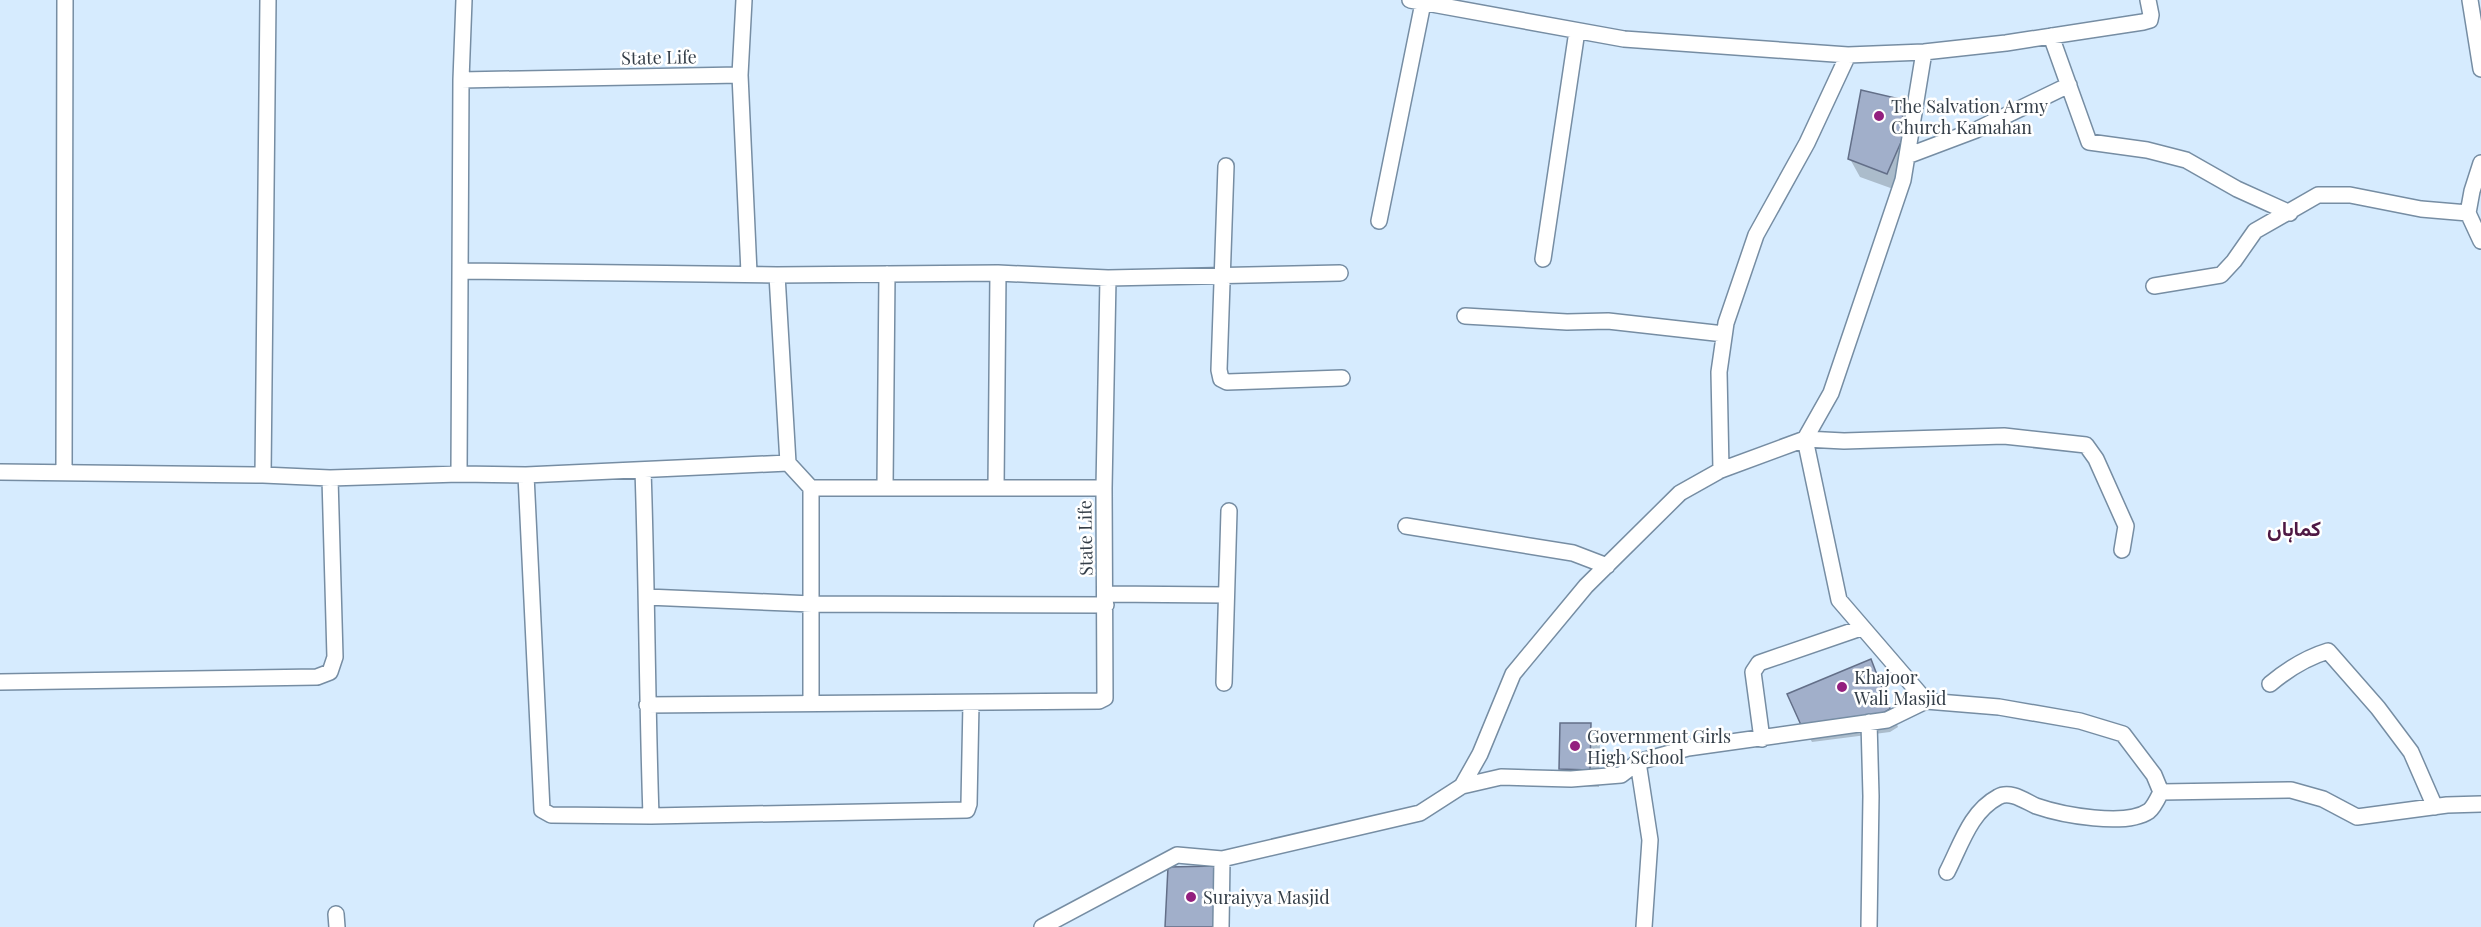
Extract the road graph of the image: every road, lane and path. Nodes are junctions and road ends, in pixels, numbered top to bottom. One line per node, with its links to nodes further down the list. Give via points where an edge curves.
1 (65, 0): 41 (street)
2 (268, 0): 43 (street)
3 (464, 0): 14 (street)
4 (744, 0): 13 (street)
5 (2148, 0): 9 (street, via 2150,20)
6 (2470, 0): 12 (street)
7 (1417, 1): 8 (street); 21 (street)
8 (1577, 31): 11 (street, via 1624,39); 23 (street)
9 (2051, 36): 10 (street); 15 (street)
10 (1924, 52): 11 (street); 16 (street)
11 (1848, 55): 34 (street, via 1807,143 1756,235)
12 (2481, 69)
13 (740, 75): 14 (street, State Life); 25 (street)
14 (461, 80): 24 (street)
15 (2069, 85): 16 (street, via 1976,130); 19 (street, via 2089,142 2186,160)
16 (1907, 156): 36 (street, via 1903,180 1831,393)
17 (2481, 163): 20 (street)
18 (1226, 166): 30 (street)
19 (2290, 213): 20 (street, via 2318,195 2350,195); 32 (street, via 2255,231 2221,275)
20 (2468, 213): 22 (street)
21 (1379, 221)
22 (2481, 241)
23 (1543, 258)
24 (461, 272): 25 (street); 42 (street)
25 (749, 273): 29 (street)
26 (998, 273): 28 (street); 31 (street); 47 (street)
27 (1340, 273): 30 (street)
28 (887, 274): 29 (street); 46 (street)
29 (777, 275): 37 (street)
30 (1224, 276): 31 (street); 35 (street, via 1221,379 1227,382)
31 (1108, 278): 49 (street, State Life)
32 (2154, 286)
33 (1465, 316): 34 (street, via 1608,321)
34 (1724, 334): 39 (street, via 1719,372)
35 (1342, 378)
36 (1805, 439): 39 (street); 52 (street, via 2004,436 2086,445 2126,526); 58 (street, via 1839,600)
37 (788, 463): 38 (street); 48 (street)
38 (643, 470): 44 (street); 55 (street)
39 (1721, 470): 53 (street, via 1680,493)
40 (0, 472): 41 (street)
41 (64, 472): 43 (street)
42 (459, 474): 44 (street); 45 (street)
43 (263, 475): 45 (street)
44 (526, 475): 73 (street, via 542,810 551,815)
45 (330, 478): 59 (street, via 335,657 330,672 317,677)
46 (885, 486): 47 (street); 48 (street)
47 (996, 487): 49 (street)
48 (811, 488): 57 (street)
49 (1104, 488): 56 (street, State Life)
50 (1229, 511): 54 (street)
51 (1406, 526): 53 (street, via 1573,553)
52 (2122, 550)
53 (1607, 566): 69 (street, via 1514,674)
54 (1226, 595): 56 (street); 60 (street)
55 (647, 597): 57 (street); 65 (street)
56 (1106, 599): 57 (street); 63 (street, State Life, via 1105,698)
57 (812, 604): 64 (street)
58 (1861, 628): 62 (street); 67 (street, via 1759,663 1753,672)
59 (0, 682)
60 (1224, 683)
61 (2270, 684): 72 (street, via 2310,656 2328,651 2411,752)
62 (1926, 701): 66 (street, via 1887,720); 70 (street, via 1999,707 2079,721 2123,734 2154,775)
63 (971, 703): 64 (street, State Life); 73 (street, via 967,810)
64 (811, 704): 65 (street, State Life)
65 (647, 705): 73 (street)
66 (1869, 723): 67 (street); 79 (street)
67 (1762, 739): 68 (street, via 1688,748)
68 (1638, 762): 69 (street, via 1621,775 1571,779 1500,777); 78 (street, via 1650,840)
69 (1462, 786): 74 (street, via 1420,813)
70 (2161, 792): 72 (street, via 2291,790 2357,817); 75 (street, via 2151,810 2136,818 2068,814 2014,795 2000,795 1976,813)
71 (2481, 804): 72 (street)
72 (2435, 807)
73 (651, 816)
74 (1222, 859): 76 (street, via 1177,855); 77 (street)
75 (1947, 872)
76 (1042, 927)
77 (1221, 927)
78 (1644, 927)
79 (1869, 927)

